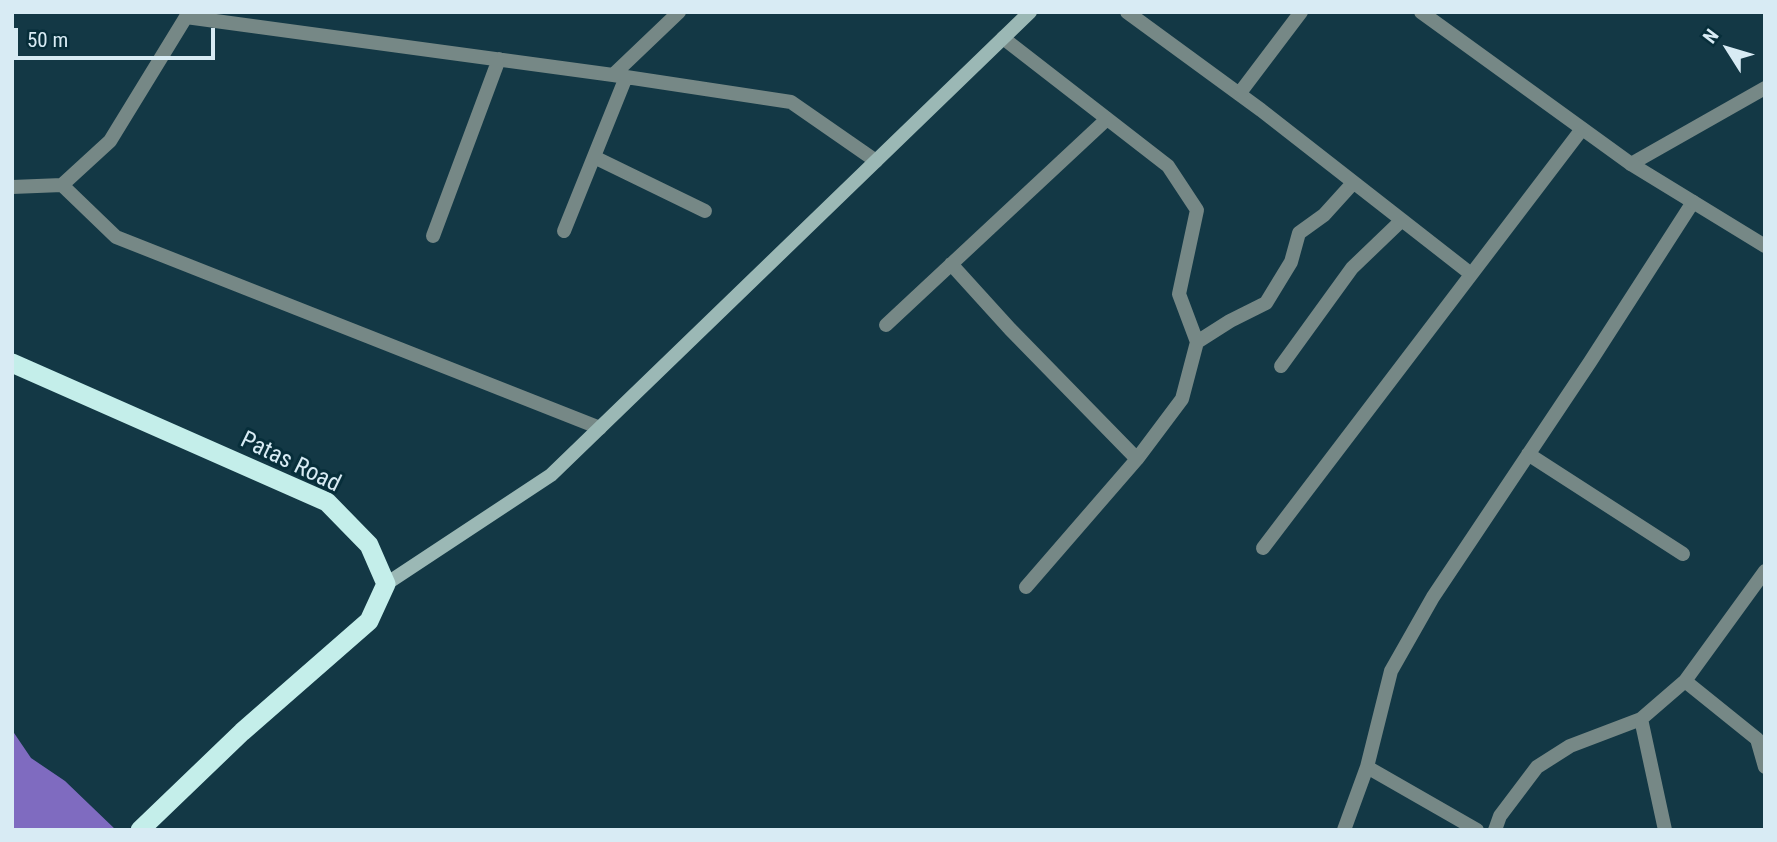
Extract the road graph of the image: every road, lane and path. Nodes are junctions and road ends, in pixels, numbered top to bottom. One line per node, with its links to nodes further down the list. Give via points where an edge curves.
1 (679, 12): 9 (street)
2 (1030, 12): 7 (main road)
3 (1127, 12): 11 (street)
4 (1301, 12): 11 (street)
5 (1421, 12): 13 (street)
6 (183, 14): 8 (street); 18 (street, via 110,141)
7 (1003, 38): 12 (street); 15 (main road)
8 (499, 59): 9 (street); 24 (street)
9 (620, 76): 14 (street); 15 (street, via 791,102)
10 (1765, 88): 16 (street)
11 (1239, 94): 17 (street)
12 (1107, 119): 26 (street); 29 (street, via 1168,166 1197,211 1179,294)
13 (1581, 129): 16 (street); 27 (street)
14 (594, 157): 21 (street); 23 (street)
15 (876, 161): 32 (main road)
16 (1630, 164): 20 (street)
17 (1353, 183): 22 (street); 29 (street, via 1324,215 1299,233 1291,262 1266,303)
18 (62, 185): 19 (street); 32 (street, via 116,237)
19 (12, 187)
20 (1693, 202): 25 (street); 33 (street)
21 (705, 211)
22 (1402, 220): 27 (street); 31 (street, via 1352,268)
23 (564, 231)
24 (433, 236)
25 (1765, 246)
26 (951, 264): 28 (street); 34 (street)
27 (1471, 274): 35 (street)
28 (886, 325)
29 (1197, 342): 34 (street, via 1182,399)
30 (12, 363): 38 (highway, Patas Road, via 327,502 369,545)
31 (1281, 366)
32 (600, 428): 38 (main road, via 551,475)
33 (1528, 454): 36 (street); 42 (street, via 1433,597 1391,671)
34 (1137, 459): 39 (street)
35 (1263, 548)
36 (1683, 554)
37 (1765, 571): 40 (street)
38 (386, 584): 44 (highway, via 369,621 242,732)
39 (1026, 587)
40 (1685, 681): 41 (street); 43 (street, via 1757,738)
41 (1641, 719): 47 (street, via 1570,746 1538,766 1500,816); 48 (street)
42 (1367, 767): 45 (street); 46 (street)
43 (1765, 767)
44 (140, 830)
45 (1344, 830)
46 (1477, 830)
47 (1495, 830)
48 (1665, 830)

